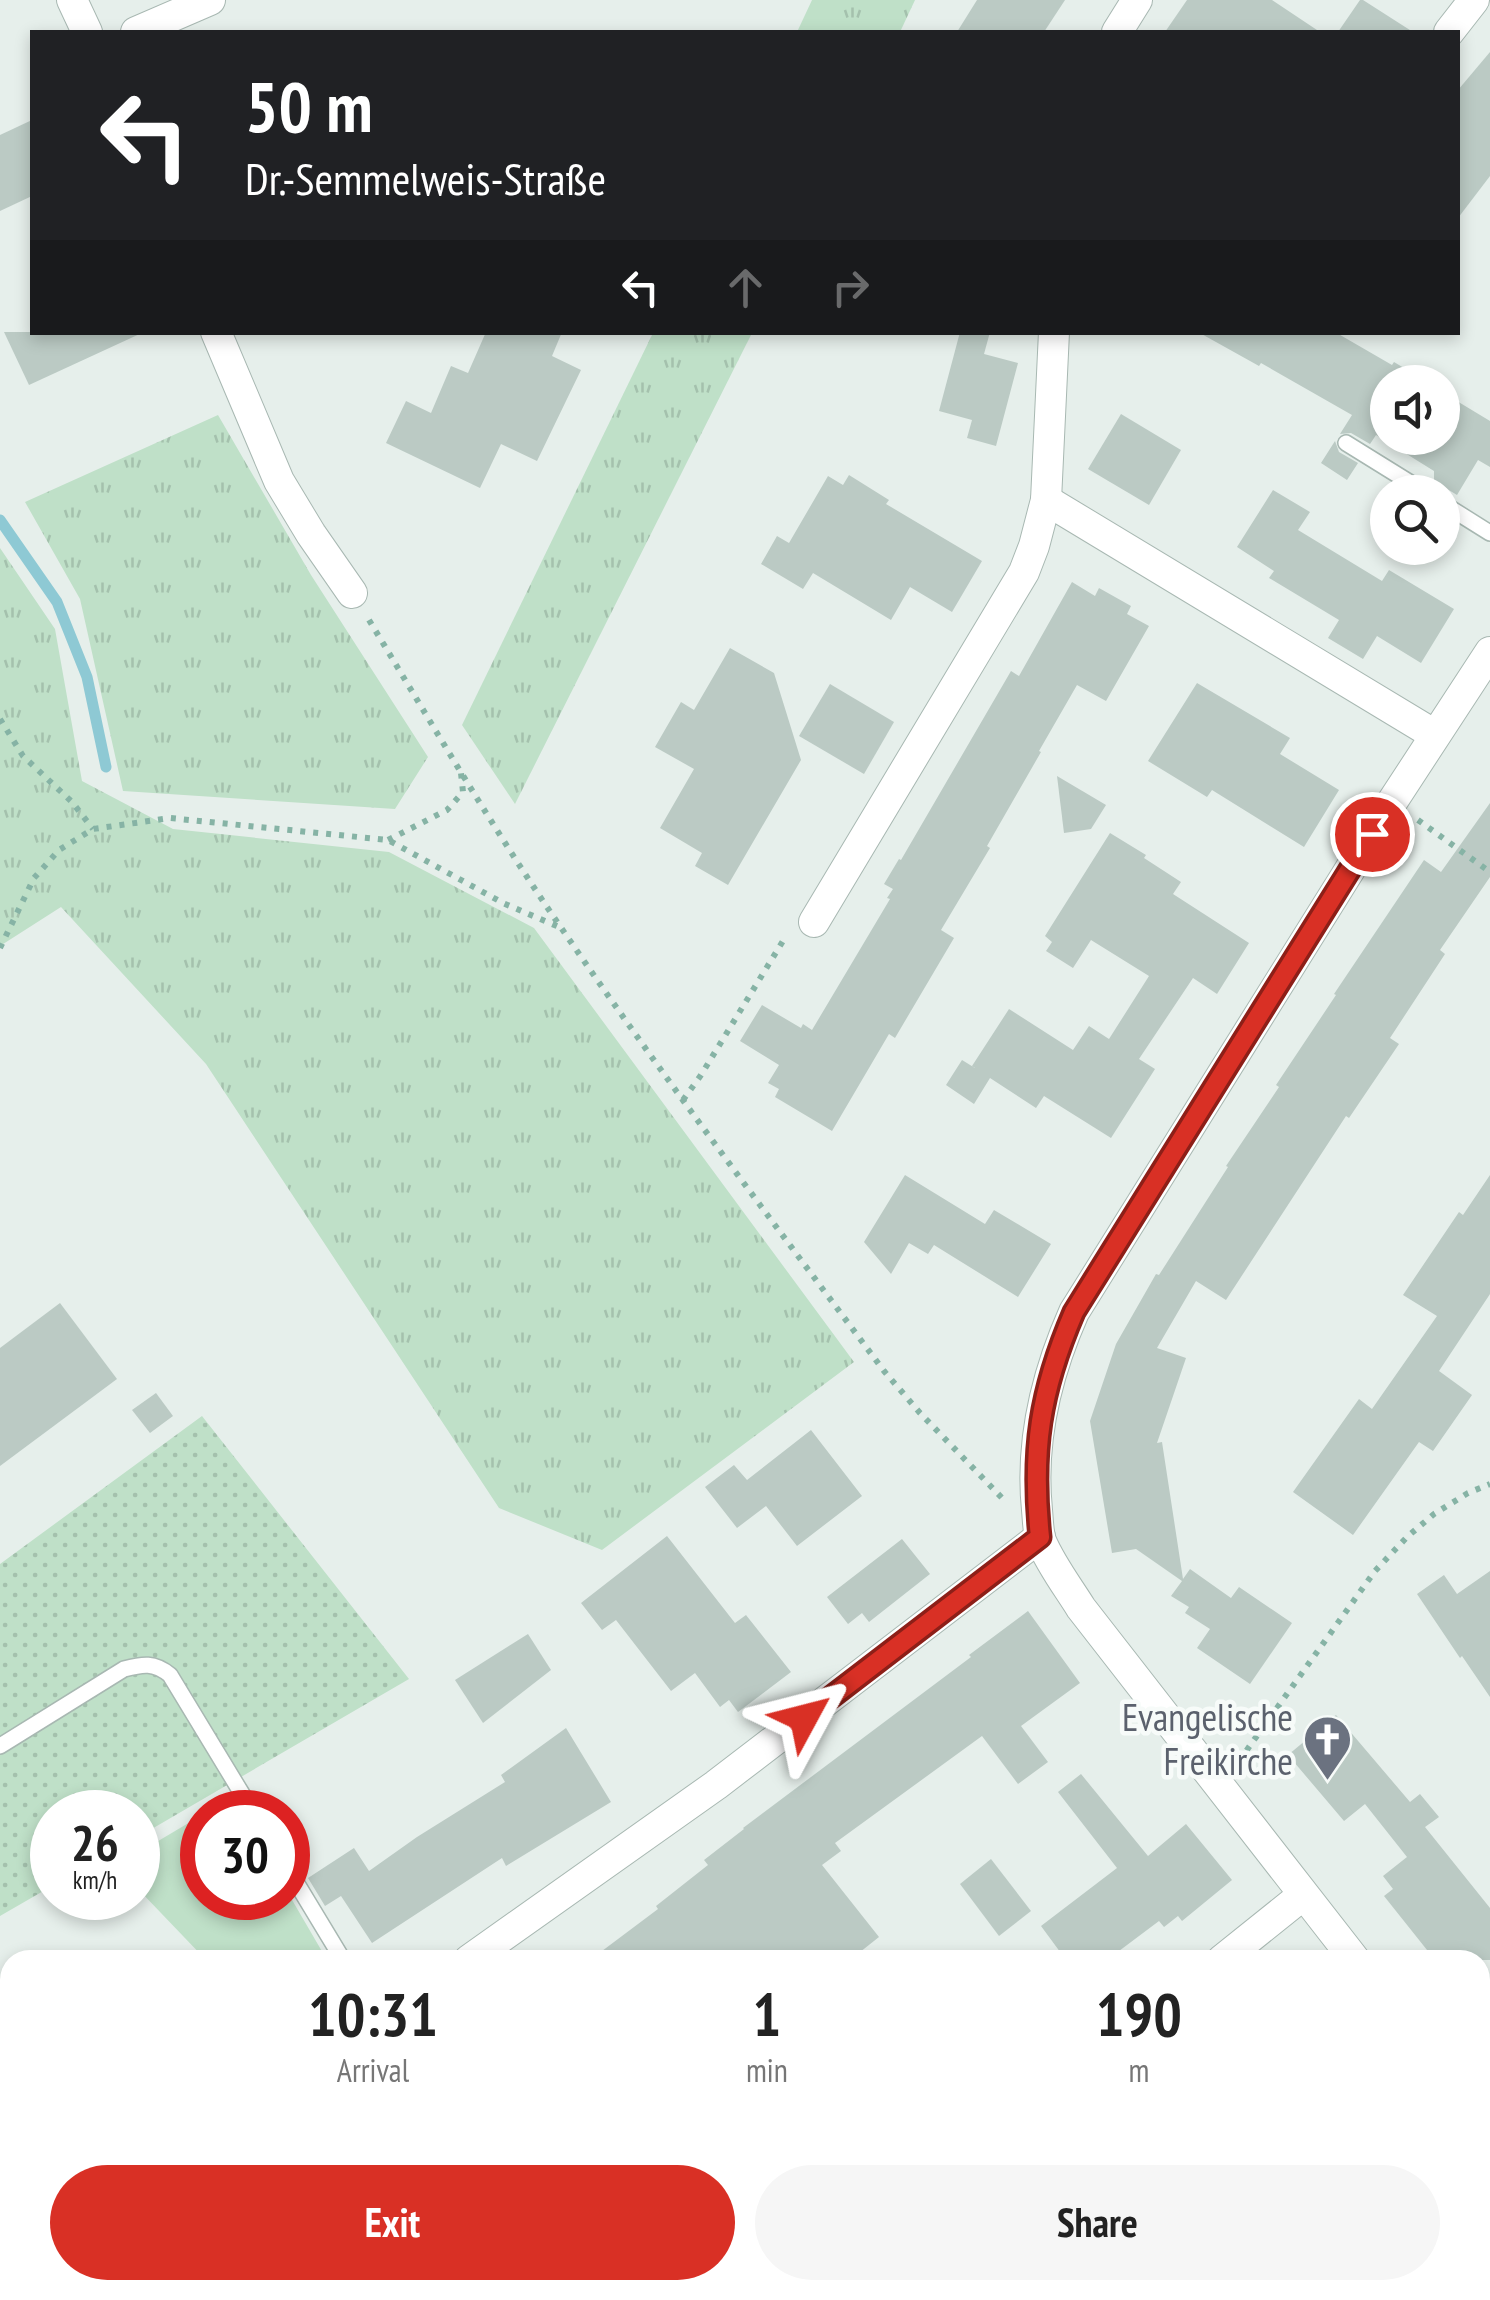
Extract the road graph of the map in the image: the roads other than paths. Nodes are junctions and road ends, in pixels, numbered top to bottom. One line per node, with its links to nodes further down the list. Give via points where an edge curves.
1 (72, 0): 5 (street)
2 (210, 0): 6 (street)
3 (1137, 0): 7 (street)
4 (1474, 0): 8 (street)
5 (86, 30)
6 (141, 30)
7 (1118, 30)
8 (1451, 30)
9 (217, 335): 16 (street, via 279,481)
10 (1054, 335): 13 (street)
11 (1346, 442): 12 (lane)
12 (1399, 475)
13 (1046, 500): 18 (street); 19 (street, via 1024,572)
14 (1460, 514): 15 (lane)
15 (1490, 533)
16 (352, 592)
17 (1490, 652): 18 (street)
18 (1435, 735): 20 (street, via 1074,1312 1044,1395 1036,1454)
19 (814, 922)
20 (1040, 1537): 23 (street, via 1081,1608); 26 (street, via 716,1786)
21 (0, 1746): 22 (lane, via 124,1669 144,1664 170,1675)
22 (241, 1790)
23 (1303, 1895): 27 (street); 28 (street)
24 (310, 1905): 25 (lane)
25 (337, 1950)
26 (482, 1950)
27 (1234, 1950)
28 (1347, 1950)

